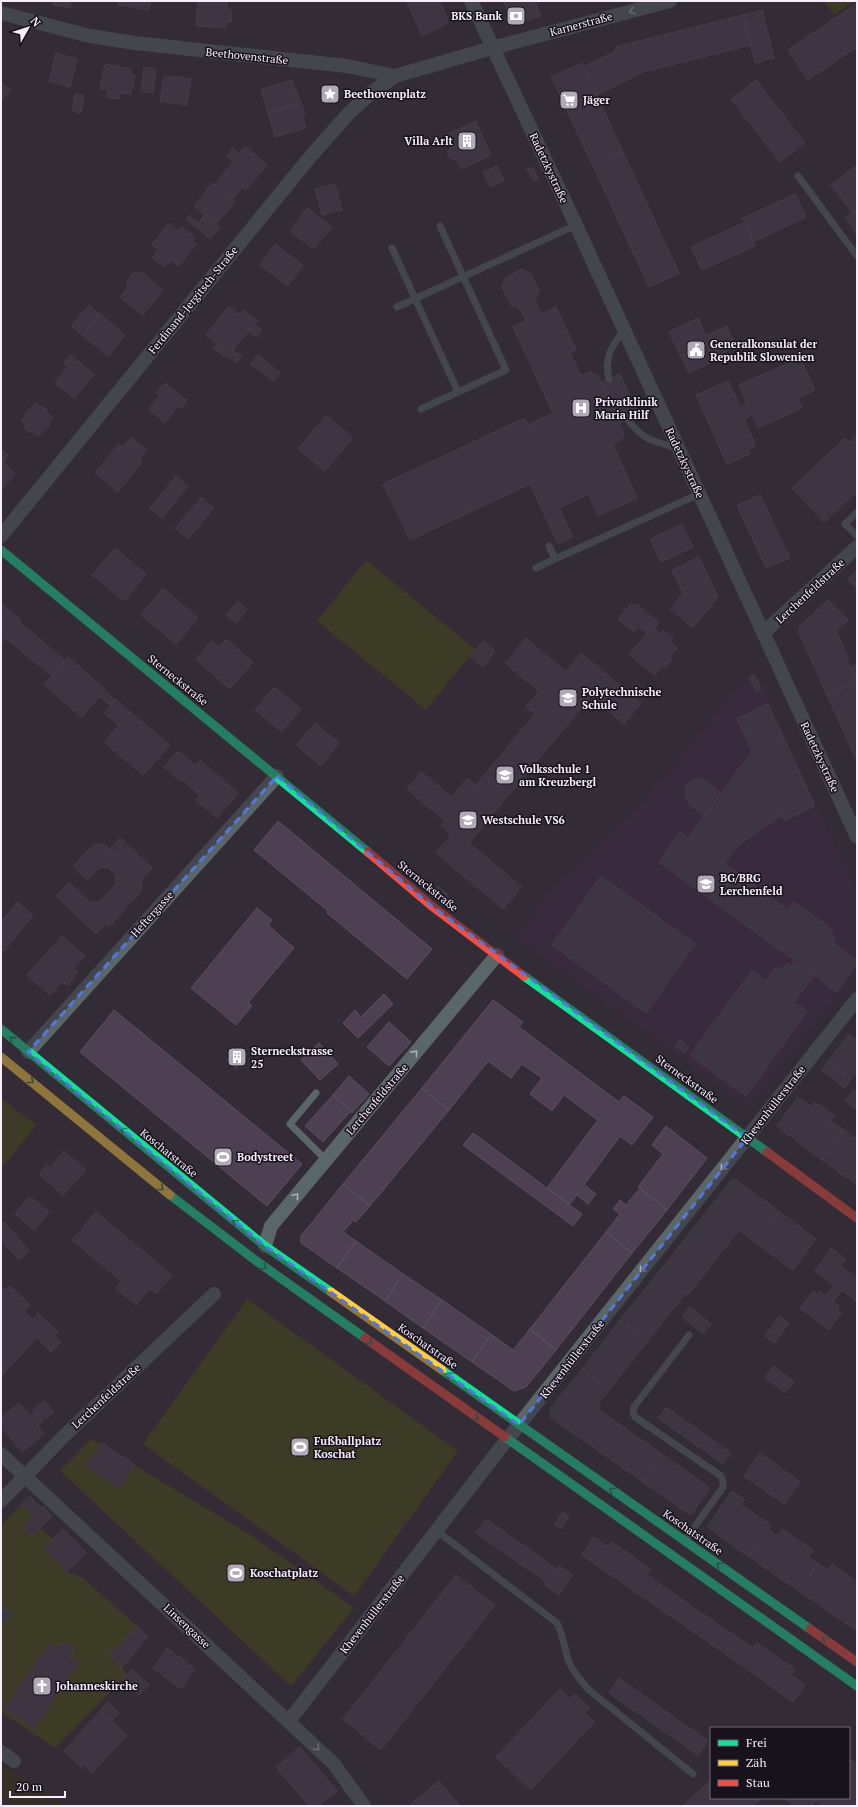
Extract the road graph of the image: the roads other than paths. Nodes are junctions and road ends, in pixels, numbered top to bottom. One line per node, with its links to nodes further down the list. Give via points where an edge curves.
1 (471, 1): 4 (street, Radetzkystraße)
2 (670, 1): 4 (street, Karnerstraße, one-way to 4)
3 (2, 14): 5 (street, Beethovenstraße, via 90,36 347,66)
4 (492, 48): 5 (street, Beethovenstraße); 7 (street, Radetzkystraße)
5 (395, 76): 22 (street, Ferdinand-Jergitsch-Straße, via 349,113 310,157)
6 (798, 176): 10 (lane)
7 (576, 225): 11 (lane); 14 (street, Radetzkystraße)
8 (440, 226): 11 (lane)
9 (392, 248): 12 (lane)
10 (857, 256)
11 (463, 277): 12 (lane); 16 (lane, via 506,370)
12 (415, 299): 13 (lane); 16 (lane)
13 (397, 307)
14 (624, 331): 15 (lane, via 612,345 608,362); 19 (street, Radetzkystraße)
15 (609, 379)
16 (458, 392): 17 (lane)
17 (421, 409)
18 (628, 420): 19 (lane, via 644,438)
19 (678, 448): 20 (street, Radetzkystraße)
20 (699, 494): 27 (lane); 29 (street, Radetzkystraße)
21 (857, 512): 23 (lane, via 845,524)
22 (1, 536)
23 (857, 536)
24 (549, 546): 27 (lane)
25 (857, 547): 29 (street, Lerchenfeldstraße)
26 (1, 550): 30 (main road, Sterneckstraße)
27 (555, 560): 28 (lane)
28 (536, 568)
29 (763, 634): 31 (street, Radetzkystraße)
30 (277, 776): 32 (main road, Sterneckstraße, via 433,907); 35 (street, Heftergasse)
31 (857, 837)
32 (497, 955): 38 (main road, Sterneckstraße); 40 (street, Lerchenfeldstraße, one-way to 32)
33 (857, 999): 38 (street, Khevenhüllerstraße)
34 (1, 1030): 35 (main road, Koschatstraße, one-way to 34)
35 (28, 1052): 39 (main road, Koschatstraße, one-way to 35)
36 (1, 1057): 39 (main road, Koschatstraße, one-way to 39)
37 (316, 1093): 40 (lane, via 290,1124)
38 (747, 1138): 41 (main road, Sterneckstraße); 45 (street, Khevenhüllerstraße, one-way to 45)
39 (137, 1155): 42 (main road, Koschatstraße, one-way to 39); 46 (main road, Koschatstraße, one-way to 46, via 181,1204)
40 (326, 1160): 42 (street, Lerchenfeldstraße, one-way to 40, via 271,1226)
41 (857, 1218)
42 (265, 1246): 45 (main road, Koschatstraße, one-way to 42)
43 (214, 1294): 48 (street, Lerchenfeldstraße)
44 (689, 1335): 51 (lane, via 633,1412 635,1417 724,1481 723,1487)
45 (519, 1425): 46 (street, Khevenhüllerstraße); 51 (main road, Koschatstraße, one-way to 45)
46 (507, 1440): 50 (street, Khevenhüllerstraße); 53 (main road, Koschatstraße)
47 (1, 1454): 48 (street, Linsengasse)
48 (24, 1477): 49 (street, Lerchenfeldstraße); 54 (street, Linsengasse)
49 (1, 1501)
50 (437, 1530): 54 (street, Khevenhüllerstraße); 57 (lane, via 557,1623 563,1636 568,1660 576,1675 589,1690)
51 (685, 1541): 52 (main road, Koschatstraße, one-way to 51)
52 (857, 1662)
53 (857, 1686)
54 (289, 1721): 58 (street, Linsengasse, one-way to 58, via 334,1764)
55 (1, 1752): 56 (street)
56 (14, 1761)
57 (692, 1774)
58 (364, 1806)

